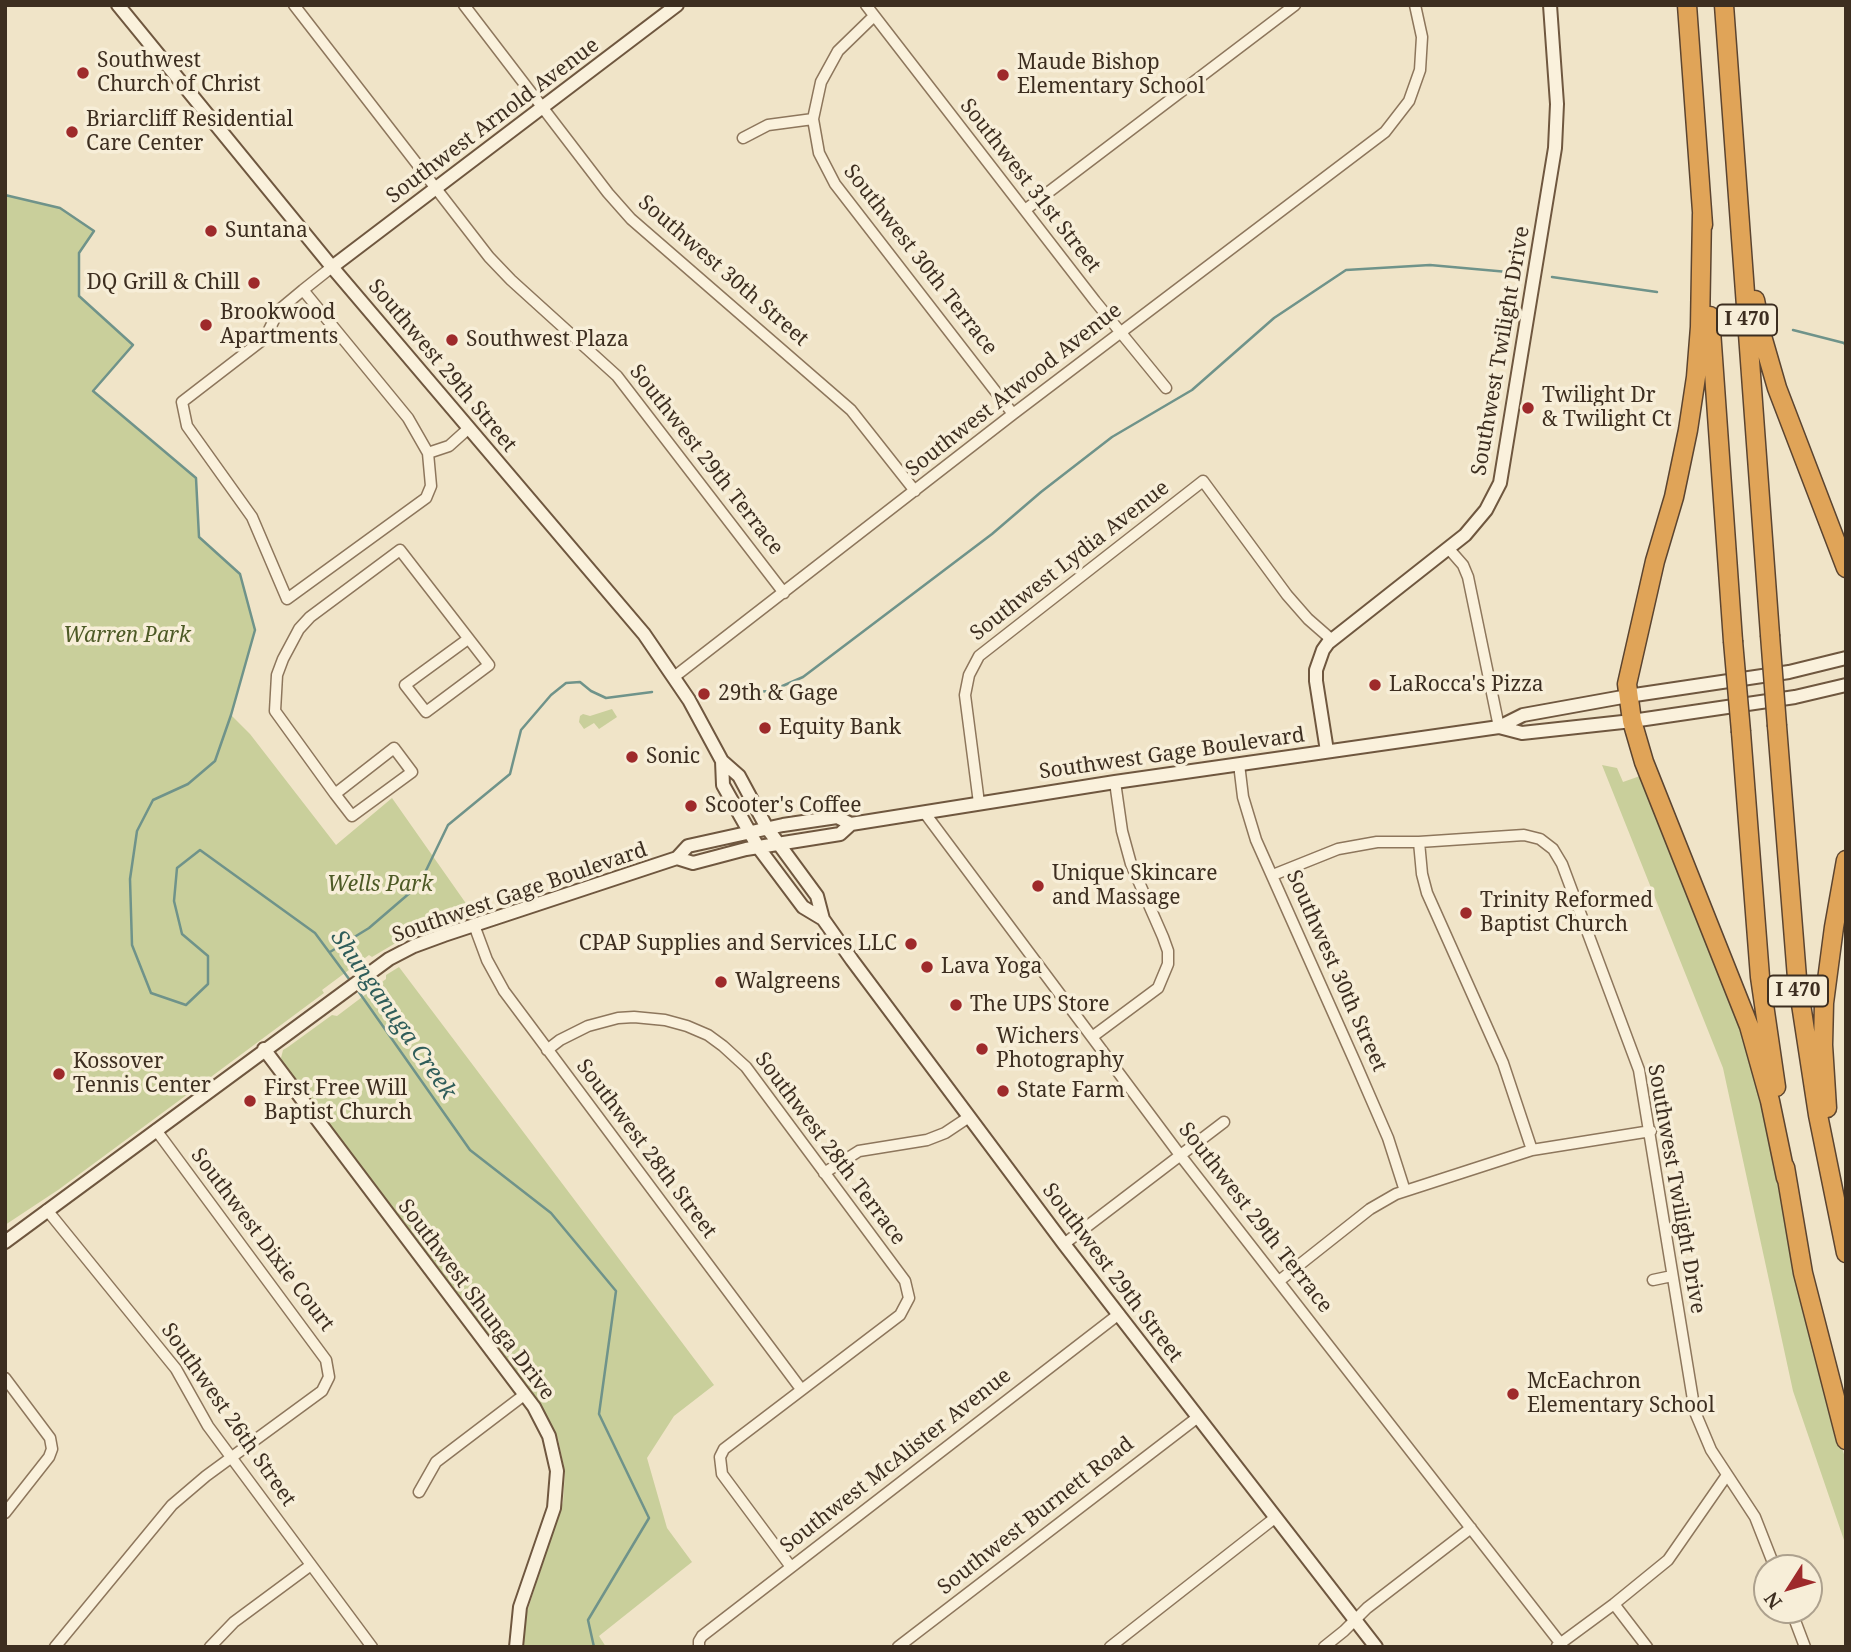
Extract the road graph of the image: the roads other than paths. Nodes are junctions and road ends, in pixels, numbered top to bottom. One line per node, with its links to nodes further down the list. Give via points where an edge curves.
1 (118, 5): 19 (main road, Southwest 29th Street)
2 (294, 5): 15 (street, Southwest 29th Terrace)
3 (464, 5): 12 (street, Southwest 30th Street)
4 (677, 5): 12 (main road, Southwest Arnold Avenue)
5 (866, 5): 11 (street, Southwest 31st Street)
6 (1295, 5): 16 (street)
7 (1415, 5): 21 (street, Southwest Atwood Avenue, via 1422,37 1417,81 1403,110 1380,136)
8 (1550, 5): 27 (main road, Southwest Twilight Drive, via 1556,148 1500,483 1479,518)
9 (1687, 5): 18 (highway, I 470)
10 (1724, 5): 17 (highway, I 470)
11 (874, 16): 13 (street, Southwest 30th Terrace, via 838,51 817,96); 16 (street, Southwest 31st Street)
12 (542, 108): 15 (main road, Southwest Arnold Avenue); 26 (street, Southwest 30th Street, via 631,219 851,410)
13 (813, 118): 14 (street, via 768,125); 23 (street, Southwest 30th Terrace, via 819,153 835,184)
14 (743, 138)
15 (436, 188): 19 (main road, Southwest Arnold Avenue); 29 (street, Southwest 29th Terrace, via 511,280 635,396)
16 (1025, 210): 21 (street, Southwest 31st Street)
17 (1739, 211): 28 (highway, via 1770,366); 68 (highway, I 470, bridge, via 1797,978)
18 (1702, 214): 35 (highway, via 1696,377 1674,498 1655,561); 66 (highway, I 470, bridge, via 1760,976)
19 (332, 267): 20 (street); 24 (main road, Southwest 29th Street)
20 (303, 290): 25 (street, via 408,418); 25 (street, via 279,310 265,338 182,402 187,426 252,517 287,599 426,498)
21 (1121, 332): 22 (street, Southwest 31st Street); 23 (street, Southwest Atwood Avenue)
22 (1166, 388)
23 (1013, 414): 26 (street, Southwest Atwood Avenue)
24 (470, 428): 25 (street, via 449,446); 33 (main road, Southwest 29th Street, via 626,612)
25 (428, 453)
26 (915, 491): 29 (street, Southwest Atwood Avenue)
27 (1449, 549): 31 (main road, Southwest Twilight Drive); 37 (street, via 1468,577)
28 (1846, 568)
29 (785, 593): 33 (street, Southwest Atwood Avenue)
30 (468, 639): 30 (street, via 489,665 426,712 405,685); 42 (street, via 400,550 299,629 277,675 275,711)
31 (1332, 640): 38 (main road, Southwest Twilight Drive, via 1319,660 1316,681); 43 (street, Southwest Lydia Avenue, via 1287,595 1203,481 979,656 969,674 965,702)
32 (1846, 658): 35 (main road, Southwest Gage Boulevard, via 1789,673)
33 (674, 677): 39 (main road, Southwest 29th Street)
34 (1846, 685): 36 (main road, Southwest Gage Boulevard)
35 (1628, 696): 36 (highway); 37 (main road, Southwest Gage Boulevard, via 1523,715)
36 (1632, 721): 37 (main road, Southwest Gage Boulevard, via 1521,733); 66 (highway, via 1749,1026)
37 (1499, 727): 38 (main road, Southwest Gage Boulevard)
38 (1327, 751): 40 (main road, Southwest Gage Boulevard)
39 (722, 761): 46 (main road, Southwest 29th Street, via 739,776); 47 (main road, Southwest 29th Street, via 723,785)
40 (1239, 764): 41 (main road, Southwest Gage Boulevard); 53 (street, Southwest 30th Street, via 1251,828)
41 (1115, 782): 43 (main road, Southwest Gage Boulevard); 56 (street, via 1126,848 1163,937 1168,964 1158,988)
42 (335, 794): 42 (street, via 394,748 412,772 352,816)
43 (979, 803): 44 (main road, Southwest Gage Boulevard)
44 (924, 812): 45 (main road, Southwest Gage Boulevard); 56 (street, Southwest 29th Terrace)
45 (851, 824): 46 (main road, Southwest Gage Boulevard, via 837,817); 49 (main road, Southwest Gage Boulevard, via 839,834)
46 (768, 828): 47 (main road, Southwest Gage Boulevard); 49 (main road, Southwest 29th Street)
47 (748, 831): 50 (main road, Southwest 29th Street); 51 (main road, Southwest Gage Boulevard, via 688,846)
48 (1419, 842): 53 (street, Southwest Twilight Drive, via 1377,842 1338,849); 62 (street, Southwest Twilight Drive, via 1524,835 1553,849 1639,1070); 63 (street, via 1427,893 1503,1063)
49 (779, 844): 50 (main road, Southwest Gage Boulevard); 54 (main road, Southwest 29th Street, via 817,896)
50 (758, 847): 51 (main road, Southwest Gage Boulevard, via 693,863); 54 (main road, Southwest 29th Street, via 803,907)
51 (677, 858): 55 (main road, Southwest Gage Boulevard)
52 (1846, 860): 68 (highway, via 1833,928 1823,1045)
53 (1273, 875): 67 (street, Southwest 30th Street, via 1388,1139)
54 (823, 919): 59 (main road, Southwest 29th Street)
55 (474, 925): 57 (main road, Southwest Gage Boulevard, via 414,946 375,969); 58 (street, Southwest 28th Street, via 486,960 504,991)
56 (1092, 1037): 64 (street, Southwest 29th Terrace)
57 (264, 1049): 61 (main road, Southwest Gage Boulevard); 79 (main road, Southwest Shunga Drive)
58 (547, 1050): 65 (street, Southwest 28th Terrace, via 581,1029 618,1018 665,1020 698,1030 746,1067); 78 (street, Southwest 28th Street)
59 (969, 1117): 65 (street, via 927,1140 859,1151); 71 (main road, Southwest 29th Street)
60 (1224, 1122): 64 (street)
61 (156, 1130): 69 (main road, Southwest Gage Boulevard); 82 (street, Southwest Dixie Court, via 326,1360 329,1377 322,1391)
62 (1651, 1131): 63 (street); 73 (street, Southwest Twilight Drive)
63 (1532, 1150): 67 (street)
64 (1180, 1155): 71 (street); 75 (street, Southwest 29th Terrace)
65 (824, 1172): 78 (street, Southwest 28th Terrace, via 905,1281 909,1298 900,1315)
66 (1786, 1178): 81 (highway, I 470, via 1803,1273)
67 (1405, 1191): 75 (street, via 1370,1209)
68 (1833, 1195): 72 (highway, I 470)
69 (47, 1210): 70 (main road, Southwest Gage Boulevard); 82 (street, Southwest 26th Street, via 176,1370)
70 (5, 1242)
71 (1065, 1244): 76 (main road, Southwest 29th Street)
72 (1846, 1253)
73 (1672, 1276): 74 (street); 83 (street, Southwest Twilight Drive, via 1695,1412)
74 (1653, 1280)
75 (1279, 1281): 87 (street, Southwest 29th Terrace)
76 (1119, 1314): 80 (main road, Southwest 29th Street); 90 (street, Southwest McAlister Avenue)
77 (5, 1378): 85 (street, via 50,1438 52,1450)
78 (801, 1389): 90 (street, via 724,1449 720,1457 722,1474)
79 (524, 1395): 84 (street, via 436,1462); 99 (main road, Southwest Shunga Drive, via 549,1436 557,1489 520,1607)
80 (1198, 1417): 86 (main road, Southwest 29th Street); 100 (street, Southwest Burnett Road)
81 (1846, 1440)
82 (231, 1457): 89 (street, Southwest 26th Street); 96 (street, via 157,1521)
83 (1727, 1475): 88 (street, Southwest Twilight Drive, via 1755,1517); 91 (street, via 1668,1560)
84 (419, 1492)
85 (5, 1513)
86 (1276, 1517): 92 (main road, Southwest 29th Street); 101 (street)
87 (1471, 1528): 92 (street); 95 (street, Southwest 29th Terrace)
88 (1770, 1554)
89 (311, 1565): 97 (street, via 234,1622); 98 (street, Southwest 26th Street)
90 (791, 1567): 94 (street, Southwest McAlister Avenue, via 702,1636)
91 (1614, 1604): 95 (street); 104 (street)
92 (1355, 1619): 102 (street); 103 (main road, Southwest 29th Street)
93 (1796, 1624): 105 (street)
94 (699, 1644)
95 (1559, 1645)
96 (55, 1647)
97 (210, 1647)
98 (372, 1647)
99 (516, 1647)
100 (898, 1647)
101 (1110, 1647)
102 (1324, 1647)
103 (1376, 1647)
104 (1647, 1647)
105 (1805, 1647)

